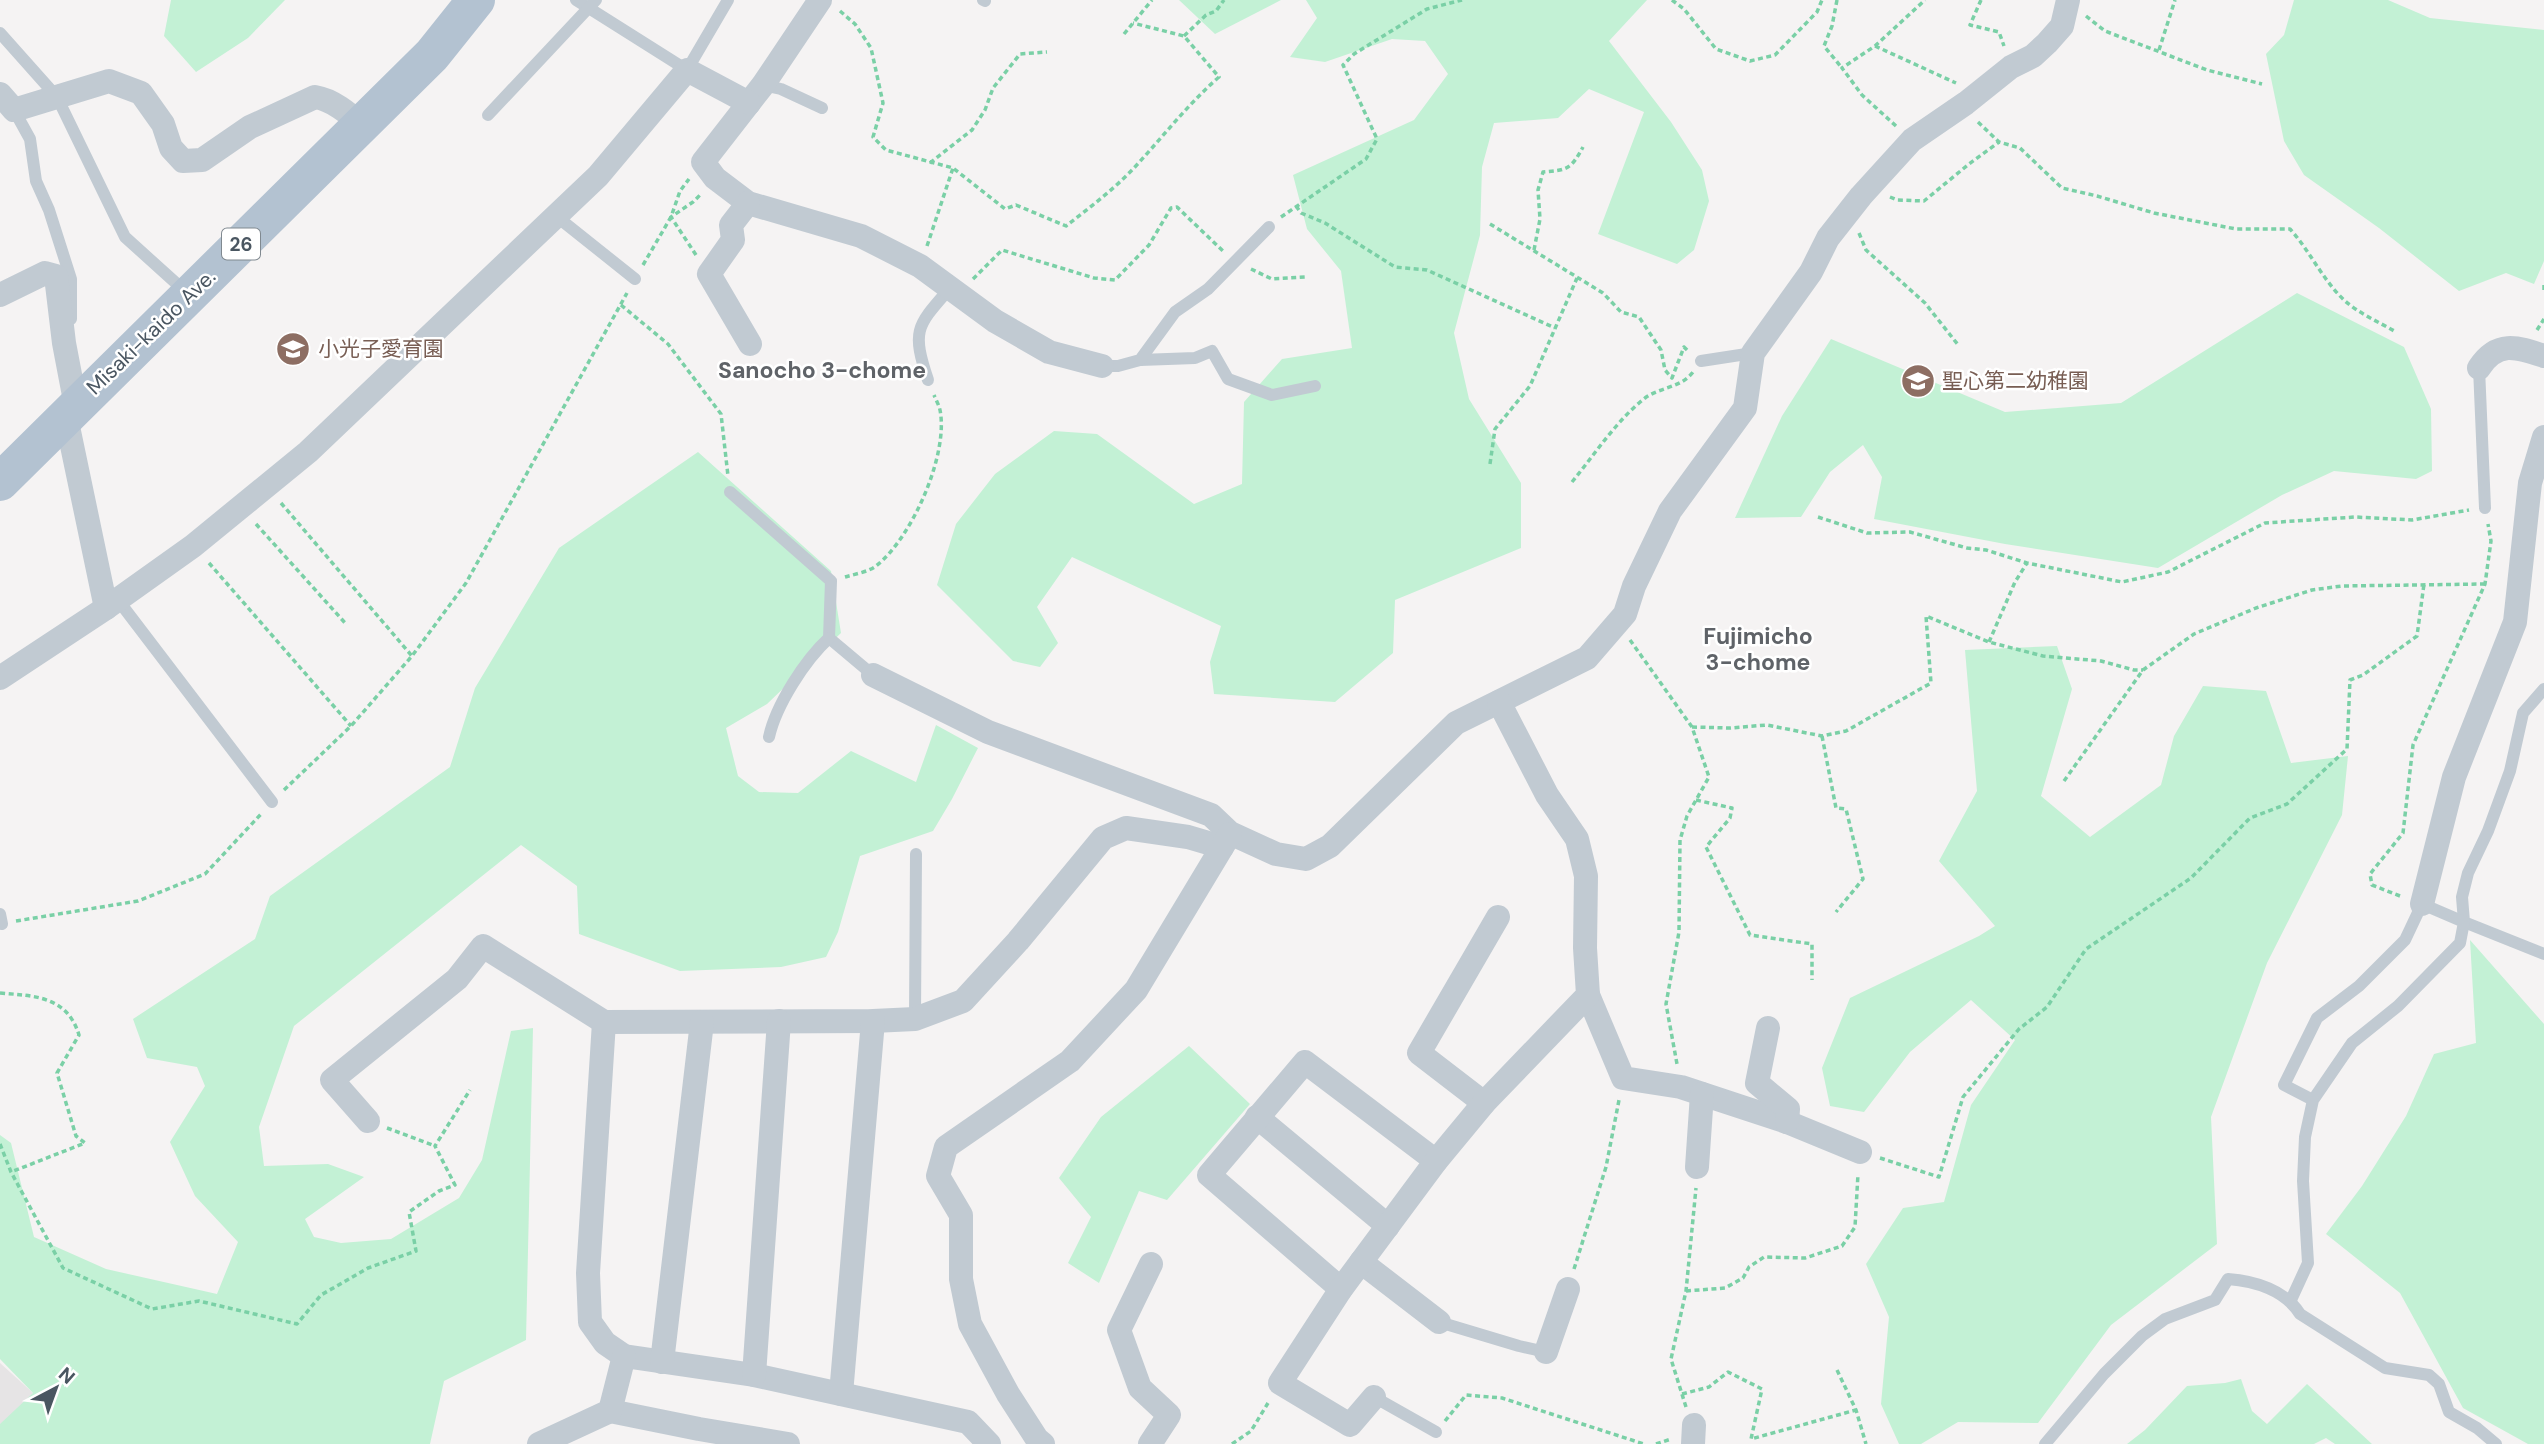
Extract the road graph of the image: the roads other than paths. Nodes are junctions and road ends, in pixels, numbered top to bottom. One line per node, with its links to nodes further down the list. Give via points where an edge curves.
1 (476, 0): 14 (main road, Misaki-kaido Ave. / 26, via 432,55)
2 (576, 0): 6 (lane)
3 (728, 0): 8 (lane)
4 (820, 0): 9 (street)
5 (2068, 1): 24 (street, via 2062,26 2047,43 1912,141 1865,192 1828,238 1811,272)
6 (593, 4): 8 (lane); 13 (lane)
7 (0, 33): 10 (lane)
8 (687, 70): 9 (street); 16 (street, via 598,176)
9 (756, 94): 12 (lane, via 781,89); 15 (street, via 703,162 715,178)
10 (57, 97): 11 (street); 14 (street, via 109,81 141,93 183,161 202,160 250,127 315,97 345,110); 21 (lane, via 125,237)
11 (7, 102): 22 (lane, via 30,139 36,181 71,279 72,316)
12 (822, 108)
13 (488, 115)
14 (362, 125): 21 (main road, Misaki-kaido Ave. / 26)
15 (748, 203): 19 (street, via 861,236); 23 (street, via 731,225 733,240 709,274)
16 (556, 216): 18 (lane); 37 (street, via 318,442 193,546)
17 (1269, 227): 26 (lane, via 1208,289 1175,312)
18 (635, 279)
19 (956, 290): 28 (street, via 995,321 1049,352); 30 (lane, via 926,316 918,331 920,356)
20 (0, 295): 22 (street, via 46,273 56,276)
21 (189, 295): 32 (main road, Misaki-kaido Ave. / 26)
22 (64, 331): 32 (street)
23 (750, 344)
24 (1753, 354): 27 (lane); 42 (street, via 1745,408 1670,511 1633,586 1625,614 1587,658)
25 (2544, 356): 29 (street, via 2514,346 2487,355)
26 (1140, 360): 28 (lane); 31 (lane, via 1195,358 1212,351 1228,379 1272,395)
27 (1701, 361)
28 (1102, 366)
29 (2479, 368): 36 (lane)
30 (929, 380)
31 (1315, 386)
32 (71, 412): 34 (main road, Misaki-kaido Ave. / 26); 37 (street)
33 (2544, 437): 47 (street, via 2530,483 2515,622 2454,776)
34 (9, 463)
35 (730, 492): 38 (lane, via 831,581)
36 (2485, 508)
37 (112, 604): 40 (street); 44 (lane)
38 (829, 638): 39 (lane); 43 (lane, via 815,651 773,718)
39 (873, 676): 45 (street, via 988,732 1211,815)
40 (0, 678)
41 (2544, 689): 49 (lane, via 2523,713 2510,771 2468,873 2462,897)
42 (1499, 702): 45 (street, via 1455,723 1330,846 1306,859); 51 (street, via 1547,795 1577,839 1586,876)
43 (769, 737)
44 (272, 802)
45 (1226, 840): 52 (street, via 1126,828 1102,838 963,1002); 86 (street, via 1136,990 1070,1061 946,1147 938,1176 961,1215 961,1279 970,1324 1008,1394)
46 (916, 854): 52 (lane)
47 (2422, 904): 49 (lane); 59 (lane, via 2405,940 2359,986 2317,1018 2284,1085)
48 (1498, 917): 60 (street, via 1419,1053)
49 (2464, 922): 50 (lane); 59 (lane, via 2460,943 2398,1006 2352,1043)
50 (2544, 954)
51 (1588, 995): 58 (street, via 1623,1078); 60 (street)
52 (915, 1019): 55 (street)
53 (702, 1021): 54 (street); 56 (street); 76 (street)
54 (779, 1021): 55 (street); 77 (street)
55 (873, 1021): 78 (street)
56 (604, 1022): 62 (street, via 483,946 457,979 332,1080); 75 (street, via 588,1273 590,1322 605,1343)
57 (1769, 1028): 63 (street, via 1757,1083 1788,1109)
58 (1691, 1091): 63 (street); 66 (street)
59 (2313, 1100): 72 (lane, via 2303,1181 2308,1263)
60 (1484, 1102): 65 (street)
61 (1257, 1117): 65 (street, via 1305,1062); 67 (street); 70 (street, via 1209,1175)
62 (368, 1121)
63 (1787, 1122): 64 (street)
64 (1860, 1152)
65 (1436, 1161): 67 (street)
66 (1697, 1167)
67 (1388, 1226): 68 (street)
68 (1361, 1262): 70 (street); 73 (street)
69 (1151, 1265): 87 (street, via 1119,1330 1140,1388 1170,1415)
70 (1340, 1289): 79 (street, via 1280,1383 1350,1425)
71 (1568, 1289): 74 (street)
72 (2291, 1300): 88 (lane, via 2250,1281 2228,1279 2215,1300 2165,1319 2142,1336); 89 (lane, via 2300,1314 2385,1368 2429,1375 2439,1384 2449,1412)
73 (1439, 1322): 74 (lane)
74 (1546, 1352)
75 (624, 1356): 76 (street); 80 (street)
76 (662, 1362): 77 (street)
77 (754, 1375): 78 (street)
78 (841, 1394): 85 (street, via 968,1422)
79 (1374, 1397): 81 (lane)
80 (610, 1411): 82 (street); 83 (street)
81 (1436, 1432)
82 (539, 1444)
83 (781, 1444): 84 (street)
84 (788, 1444)
85 (989, 1444)
86 (1043, 1444)
87 (1150, 1444)
88 (2045, 1444)
89 (2496, 1444)

